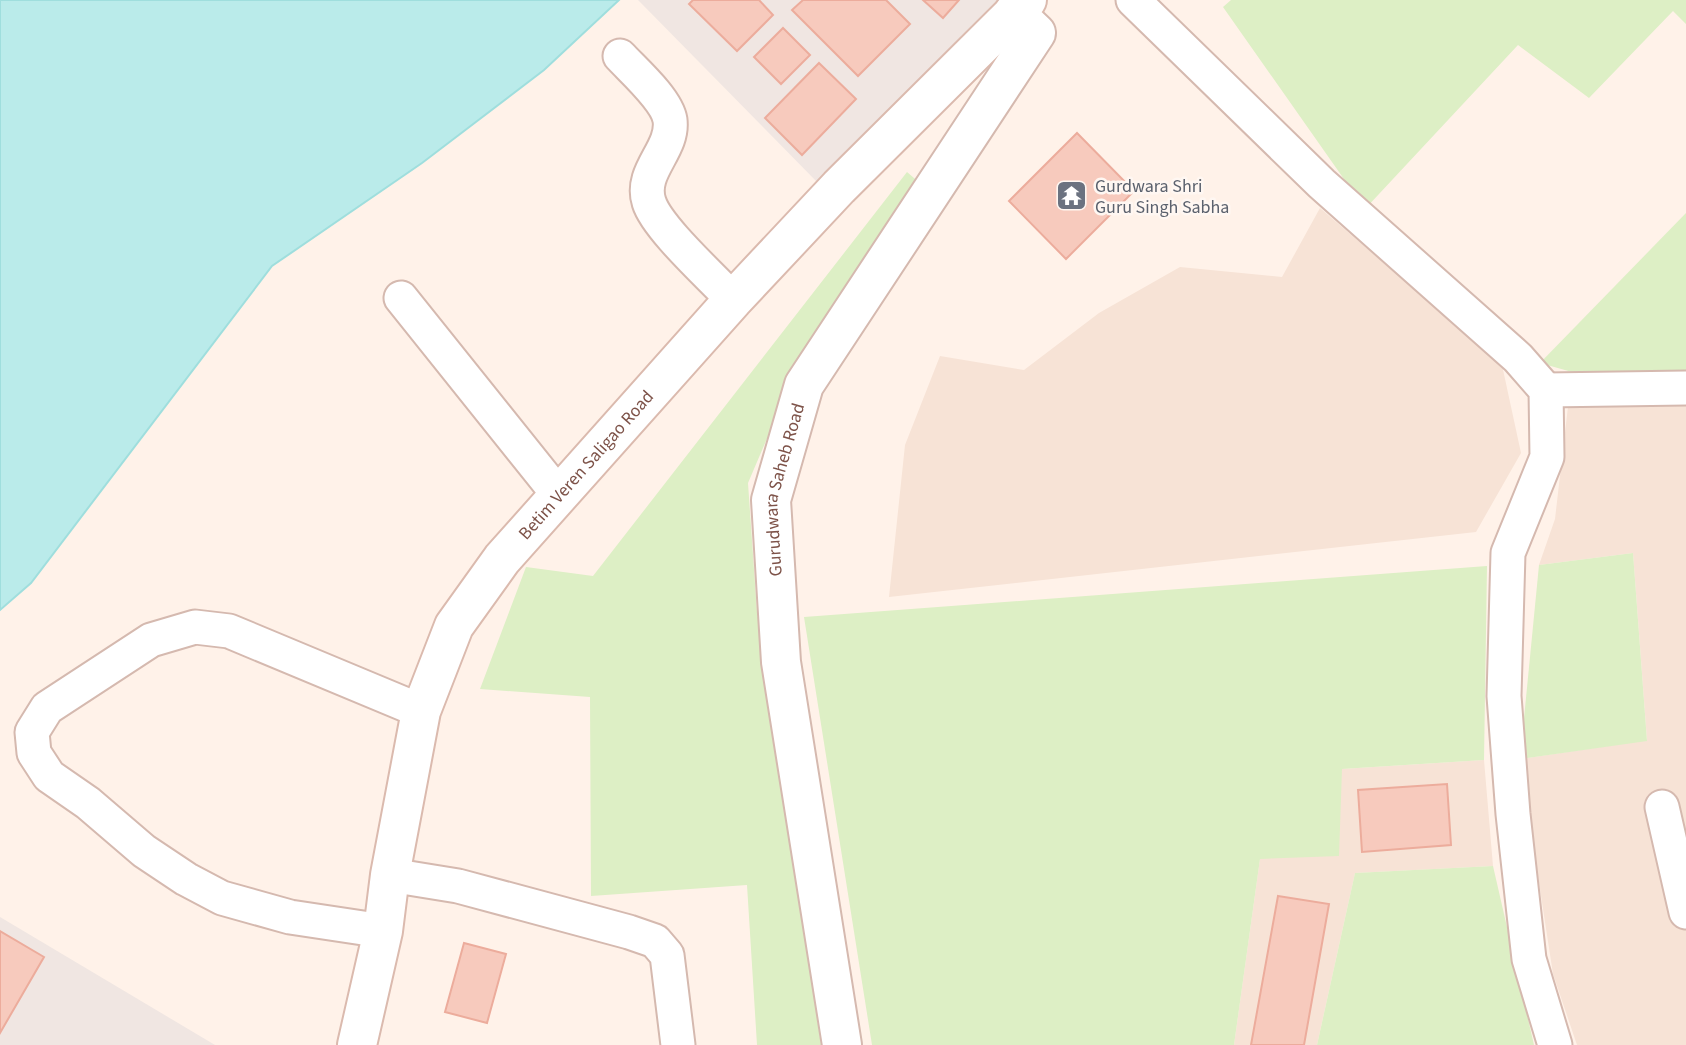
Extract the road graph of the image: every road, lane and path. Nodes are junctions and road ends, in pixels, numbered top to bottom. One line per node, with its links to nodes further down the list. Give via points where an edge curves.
1 (1133, 0): 7 (street, via 1322,184 1518,358)
2 (1020, 6): 5 (main road, Betim Veren Saligao Road); 16 (main road, Gurudwara Saheb Road, via 1036,33 804,385 771,500 781,662)
3 (620, 56): 5 (street, via 663,104 670,120 667,142 648,178 648,200 659,222)
4 (401, 298): 8 (street)
5 (733, 299): 8 (main road, Betim Veren Saligao Road)
6 (1686, 388): 7 (street)
7 (1546, 390): 17 (street, via 1547,457 1507,553 1504,696 1529,959)
8 (558, 494): 9 (main road, Betim Veren Saligao Road, via 502,559 454,626)
9 (421, 711): 11 (main road, Betim Veren Saligao Road); 13 (street, via 229,631 195,627 151,640 104,670 47,708 32,732 34,753 49,776 186,879 259,910)
10 (1662, 807): 12 (street)
11 (390, 875): 13 (main road, Betim Veren Saligao Road); 15 (street, via 458,886 655,941 667,955)
12 (1686, 912)
13 (383, 931): 14 (main road, Betim Veren Saligao Road)
14 (357, 1045)
15 (678, 1045)
16 (842, 1045)
17 (1555, 1045)

